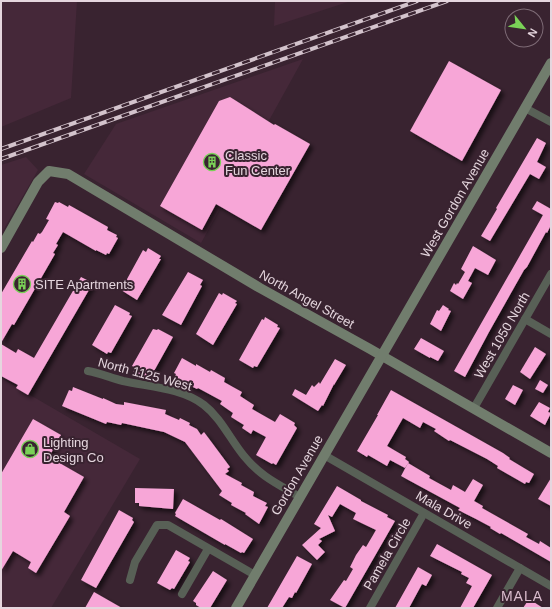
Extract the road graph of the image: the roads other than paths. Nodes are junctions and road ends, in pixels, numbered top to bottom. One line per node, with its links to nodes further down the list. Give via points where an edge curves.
1 (551, 63): 2 (street, West Gordon Avenue)
2 (525, 108): 3 (street); 8 (street, West Gordon Avenue)
3 (551, 122)
4 (1, 248): 8 (street, North Angel Street, via 38,182 49,171 68,174 260,288)
5 (551, 274): 6 (street, West 1050 North)
6 (525, 319): 7 (street); 10 (street, West 1050 North)
7 (551, 334)
8 (381, 355): 10 (street, North Angel Street); 12 (street, Gordon Avenue)
9 (88, 370): 13 (street, North 1125 West, via 175,391 204,404 257,471)
10 (474, 408): 11 (street, North Angel Street)
11 (551, 453)
12 (324, 455): 13 (street, Gordon Avenue); 14 (street, Mala Drive)
13 (300, 497): 17 (street, Gordon Avenue)
14 (424, 512): 16 (street, Mala Drive); 22 (street, Pamela Circle)
15 (208, 549): 17 (street); 18 (street, via 168,525 157,525 135,562); 20 (street)
16 (520, 568): 19 (street, Mala Drive); 23 (street)
17 (255, 575): 21 (street, Gordon Avenue)
18 (130, 580)
19 (551, 586)
20 (182, 594)
21 (236, 608)
22 (370, 608)
23 (497, 608)

